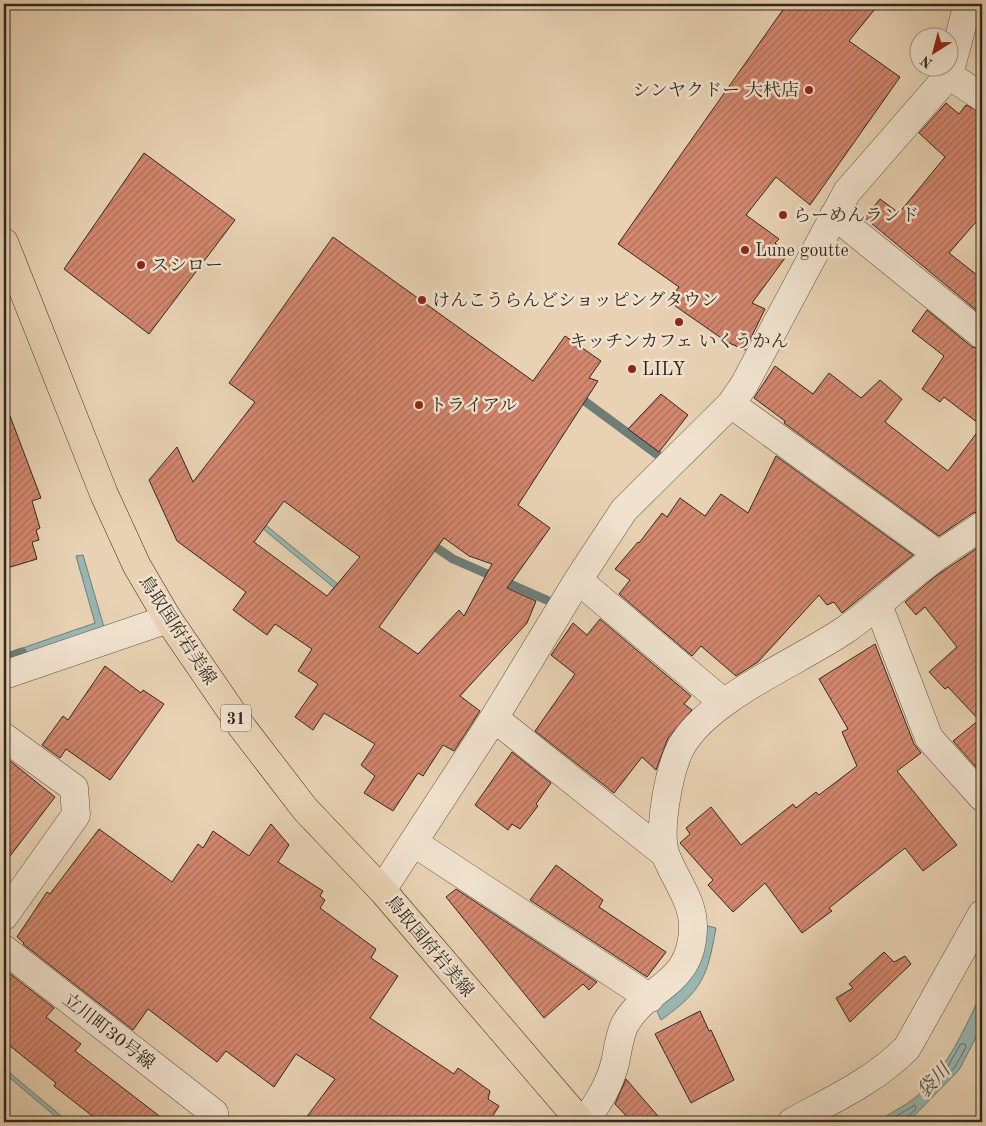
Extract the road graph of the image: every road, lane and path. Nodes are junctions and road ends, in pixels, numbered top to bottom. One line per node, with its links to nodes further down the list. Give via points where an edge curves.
1 (968, 4): 2 (street)
2 (958, 41)
3 (945, 78): 6 (street, via 847,192)
4 (953, 78): 5 (street)
5 (982, 97)
6 (834, 215): 8 (street); 9 (street)
7 (4, 242): 14 (main road, 鳥取国府岩美線 / 31, via 101,488 137,566)
8 (982, 335)
9 (731, 404): 11 (street); 12 (street, via 624,510)
10 (982, 526): 11 (street)
11 (939, 554): 13 (street)
12 (578, 580): 16 (street); 17 (street)
13 (878, 605): 16 (street, via 806,655); 19 (street, via 929,738)
14 (168, 620): 15 (street); 22 (main road, 鳥取国府岩美線 / 31, via 242,727 305,809)
15 (4, 675)
16 (723, 702): 21 (street, via 699,722 681,747 670,779 663,832)
17 (494, 718): 20 (street); 21 (street)
18 (4, 737): 24 (street, via 74,788 76,815)
19 (982, 797)
20 (413, 842): 22 (street); 26 (street)
21 (665, 854): 26 (street, via 687,900 693,925 691,944 677,975)
22 (382, 890): 28 (main road, 鳥取国府岩美線 / 31)
23 (982, 914): 29 (street, via 907,1048 869,1079)
24 (4, 916)
25 (4, 949): 27 (street, 立川町30号線)
26 (650, 998): 28 (street, via 624,1026 605,1093)
27 (215, 1117)
28 (582, 1122)
29 (792, 1122)

